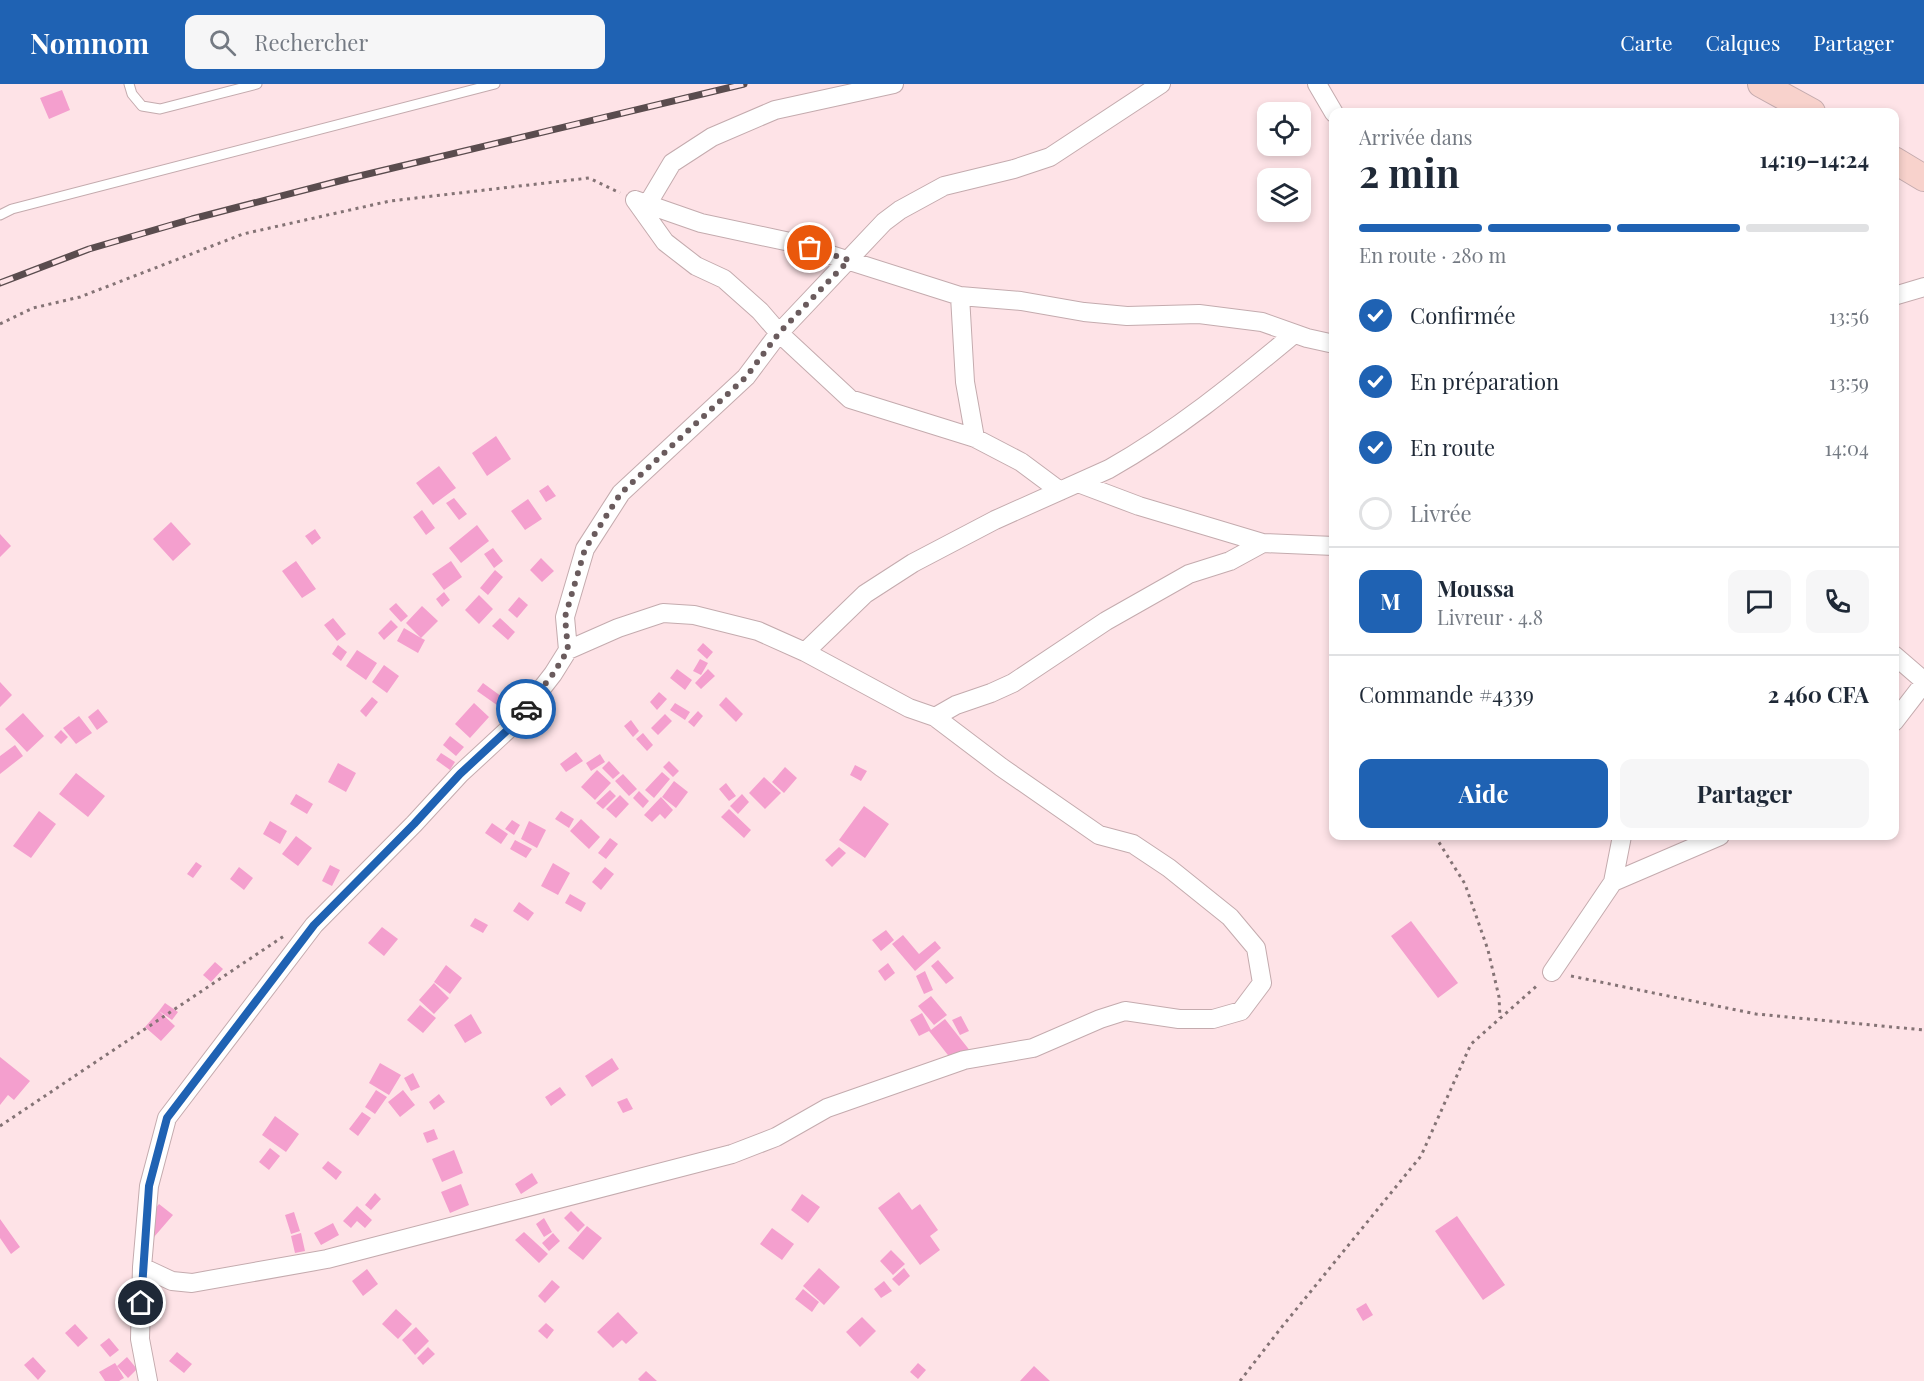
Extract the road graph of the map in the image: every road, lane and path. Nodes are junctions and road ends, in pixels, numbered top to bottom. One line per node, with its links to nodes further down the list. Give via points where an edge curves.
1 (129, 84): 2 (lane, via 142,106 160,109)
2 (257, 84)
3 (495, 84): 13 (lane)
4 (894, 84): 12 (street, via 775,110 712,137 672,163)
5 (1161, 84): 14 (street, via 1050,157 944,186 900,210)
6 (1317, 84): 8 (street)
7 (1761, 84): 9 (street)
8 (1332, 108)
9 (1805, 108)
10 (1899, 163): 11 (street)
11 (1924, 178)
12 (641, 202): 14 (street, via 701,223 790,242); 18 (path, via 589,178 390,201 243,234 80,297 33,308); 19 (street, via 665,242 696,266 724,279)
13 (0, 214)
14 (849, 260): 17 (street); 19 (street)
15 (1924, 287): 16 (street)
16 (1899, 294)
17 (960, 296): 20 (street, via 1127,316 1199,314 1262,322); 22 (street, via 965,382)
18 (0, 324)
19 (779, 333): 22 (street, via 850,399); 27 (street, via 746,377 621,493 585,549 565,617)
20 (1294, 334): 21 (street); 23 (street, via 1162,438 1109,470)
21 (1329, 343)
22 (975, 438): 24 (street, via 1022,462)
23 (1078, 483): 24 (street); 25 (street, via 1139,506)
24 (1060, 491): 28 (street, via 913,562 866,594)
25 (1263, 543): 26 (street); 32 (street, via 1230,561 1189,574 1106,621 1013,683)
26 (1329, 546)
27 (568, 650): 28 (street, via 663,613 694,615 758,631); 37 (street, via 514,724 460,774)
28 (805, 652): 32 (street, via 909,708)
29 (1899, 660): 30 (street)
30 (1924, 682): 31 (street)
31 (1899, 715)
32 (934, 717): 42 (street, via 1099,835 1133,844 1169,868 1230,917 1256,948 1262,983 1242,1011 1214,1019 1179,1019 1125,1011 1034,1048 964,1060 827,1108 776,1137 732,1154 327,1259 192,1283 172,1281)
33 (1438, 840): 39 (path, via 1465,884 1488,950)
34 (1621, 840): 36 (street)
35 (1711, 840): 36 (street)
36 (1613, 882): 38 (street)
37 (314, 925): 41 (path, via 278,938); 42 (street, via 167,1118 149,1186)
38 (1552, 972): 39 (path); 40 (path, via 1756,1014)
39 (1500, 1018): 44 (path, via 1471,1044 1421,1156)
40 (1924, 1030)
41 (0, 1126)
42 (142, 1266): 43 (street, via 140,1339)
43 (148, 1381)
44 (1240, 1381)

